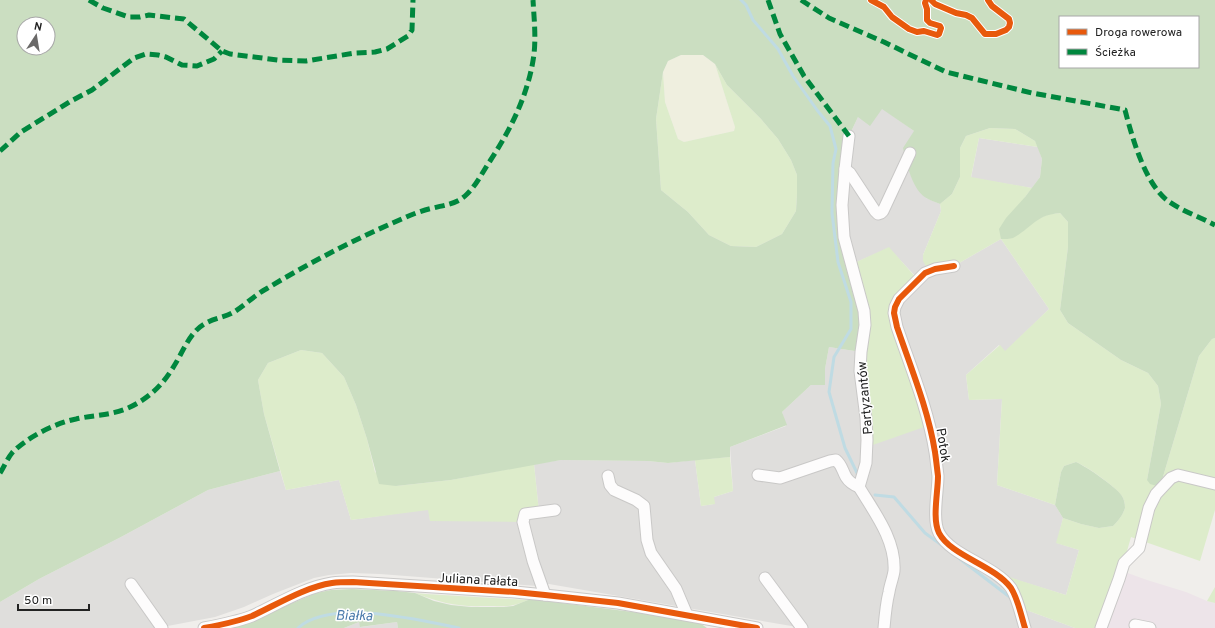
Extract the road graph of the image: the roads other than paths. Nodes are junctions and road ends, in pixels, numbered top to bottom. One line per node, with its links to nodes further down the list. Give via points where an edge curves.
1 (849, 136): 3 (street, Partyzantów)
2 (910, 153): 3 (street, via 884,211 878,214)
3 (845, 169): 8 (street, Partyzantów, via 842,205 844,237 865,318 860,371 867,440 866,463)
4 (954, 266): 20 (street, Potok, via 924,273 900,299 894,313 930,425 938,475 936,524 939,534 948,544 989,569 1010,587 1016,597)
5 (758, 474): 8 (street, via 780,478 836,460 840,463 846,478)
6 (608, 476): 13 (street, via 610,486 614,490 644,506 647,540 651,553 676,588)
7 (1215, 484): 21 (street, via 1178,475 1171,478 1156,494 1149,508 1139,548 1124,564)
8 (859, 488): 19 (street, via 892,547 894,573)
9 (555, 510): 12 (street, via 525,514 523,522 533,561)
10 (765, 578): 18 (street)
11 (131, 584): 15 (street)
12 (546, 595): 13 (street, Juliana Fałata, via 618,603); 16 (street, Juliana Fałata, via 372,583 332,583 318,586 250,616)
13 (687, 615): 17 (street, Juliana Fałata)
14 (1134, 625): 22 (street)
15 (162, 628)
16 (204, 628)
17 (757, 628)
18 (802, 628)
19 (884, 628)
20 (1025, 628)
21 (1101, 628)
22 (1150, 628)

